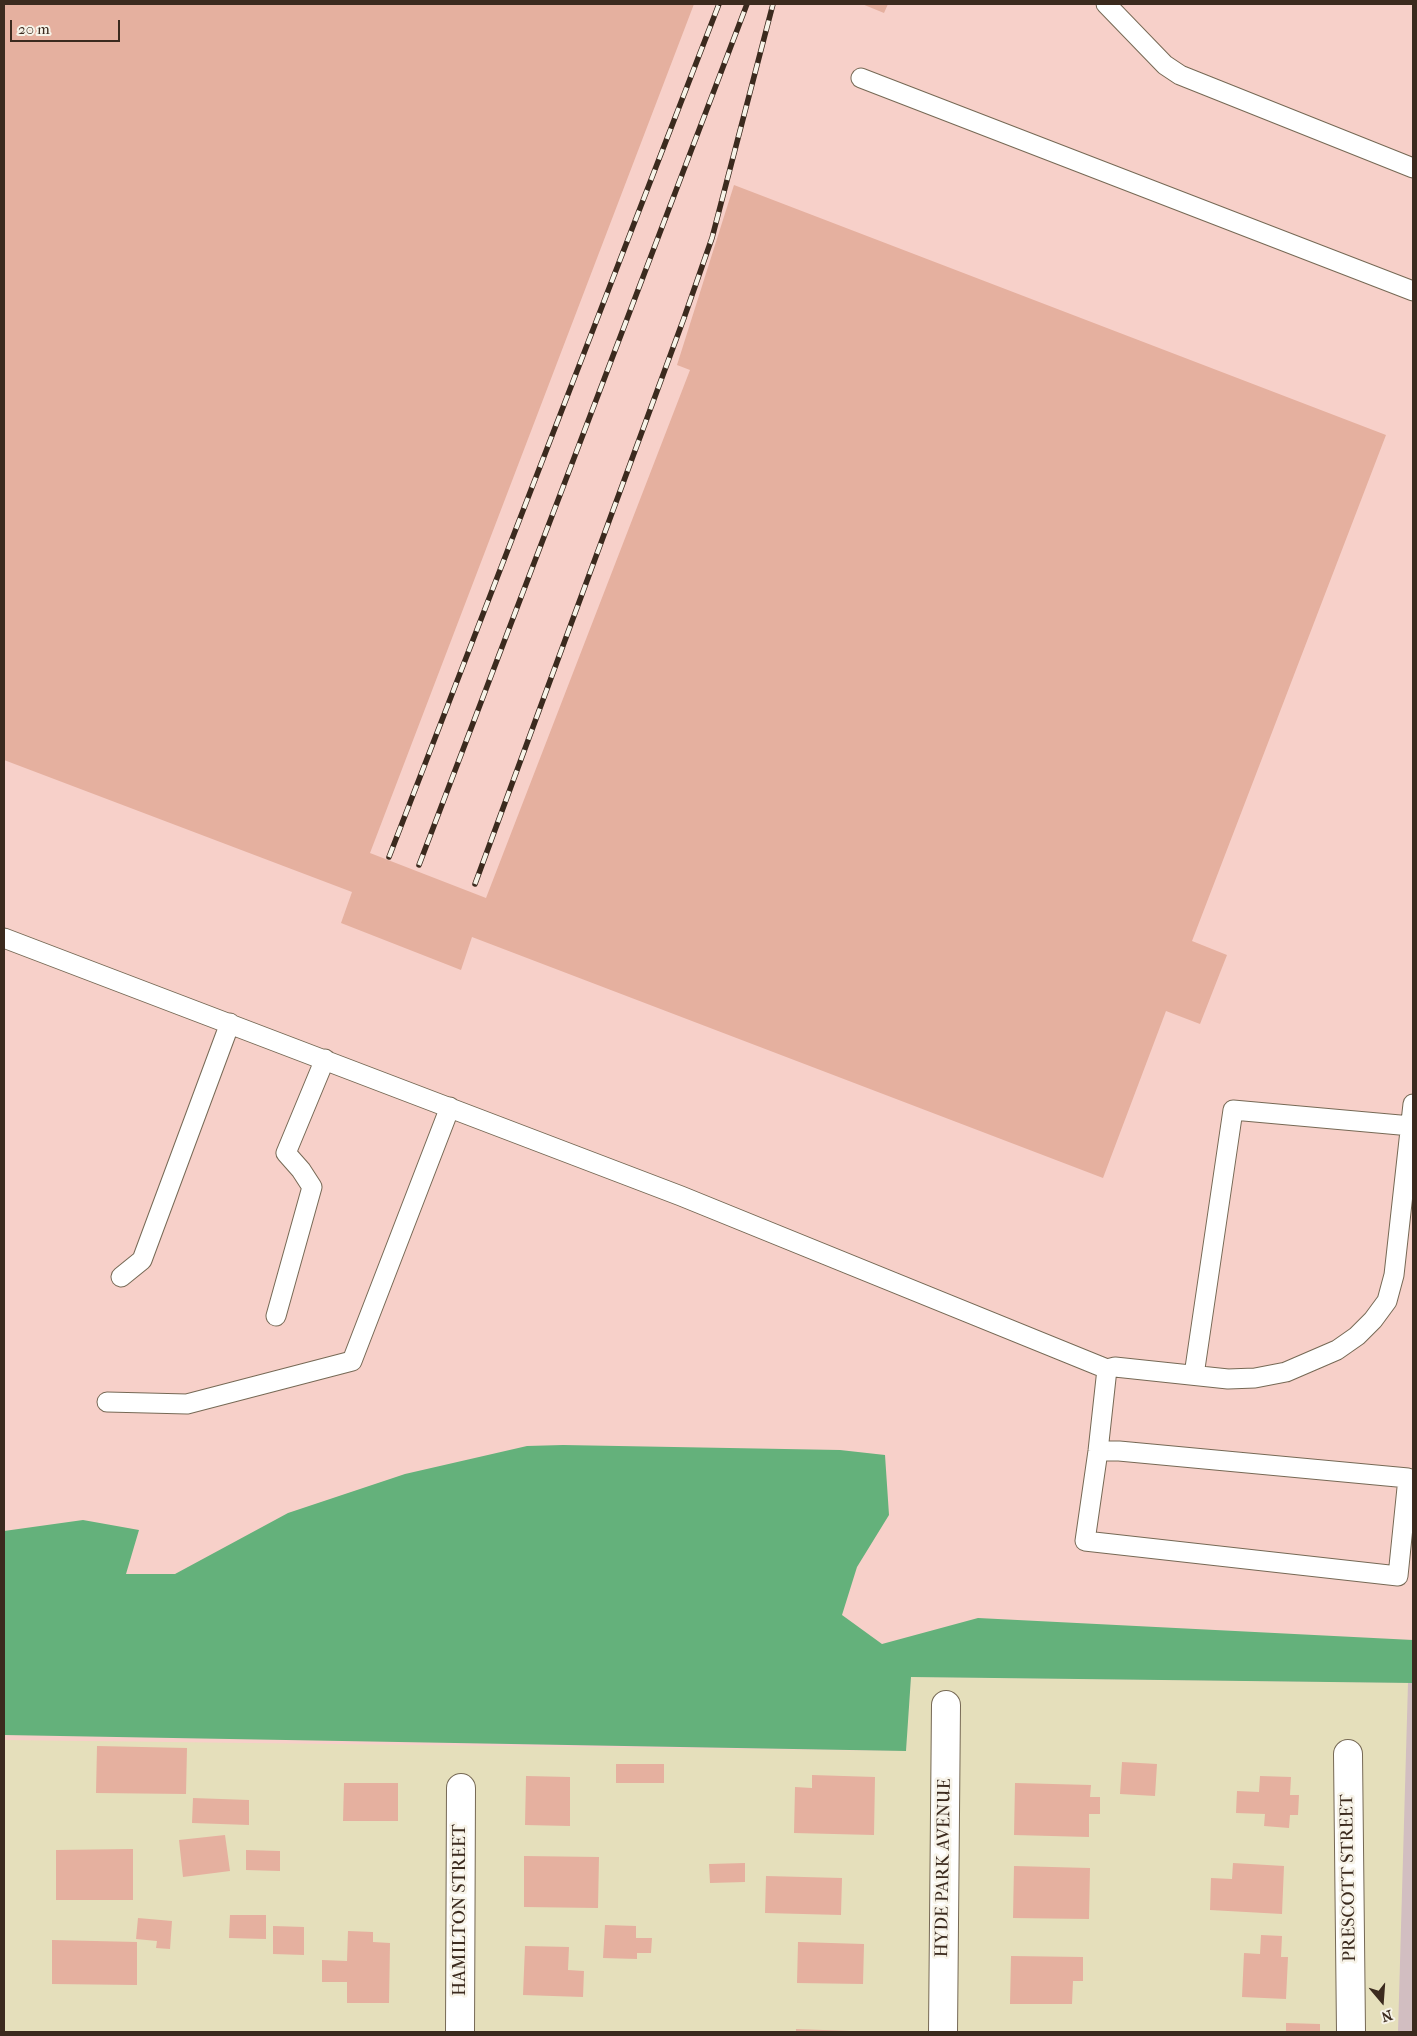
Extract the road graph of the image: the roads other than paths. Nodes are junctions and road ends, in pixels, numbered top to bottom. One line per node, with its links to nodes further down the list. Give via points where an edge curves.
1 (1106, 4): 3 (lane, via 1165,65 1180,75)
2 (861, 78): 4 (lane)
3 (1413, 168)
4 (1413, 291)
5 (4, 938): 6 (lane)
6 (230, 1023): 7 (lane); 11 (lane, via 142,1260)
7 (325, 1059): 9 (lane); 12 (lane, via 286,1153 312,1187)
8 (1413, 1104): 10 (lane)
9 (450, 1107): 13 (lane, via 681,1196); 15 (lane, via 352,1361 187,1404)
10 (1411, 1126): 14 (lane, via 1394,1275 1387,1301 1373,1320 1337,1350 1286,1372 1255,1378); 14 (lane, via 1233,1110)
11 (121, 1277)
12 (276, 1316)
13 (1107, 1369): 14 (lane); 16 (lane)
14 (1194, 1375)
15 (107, 1402)
16 (1098, 1451): 16 (lane, via 1086,1541 1398,1576 1408,1478)
17 (946, 1705): 21 (street, HYDE PARK AVENUE)
18 (1348, 1754): 22 (street, PRESCOTT STREET)
19 (461, 1788): 20 (street, HAMILTON STREET)
20 (460, 2032)
21 (943, 2032)
22 (1351, 2032)

